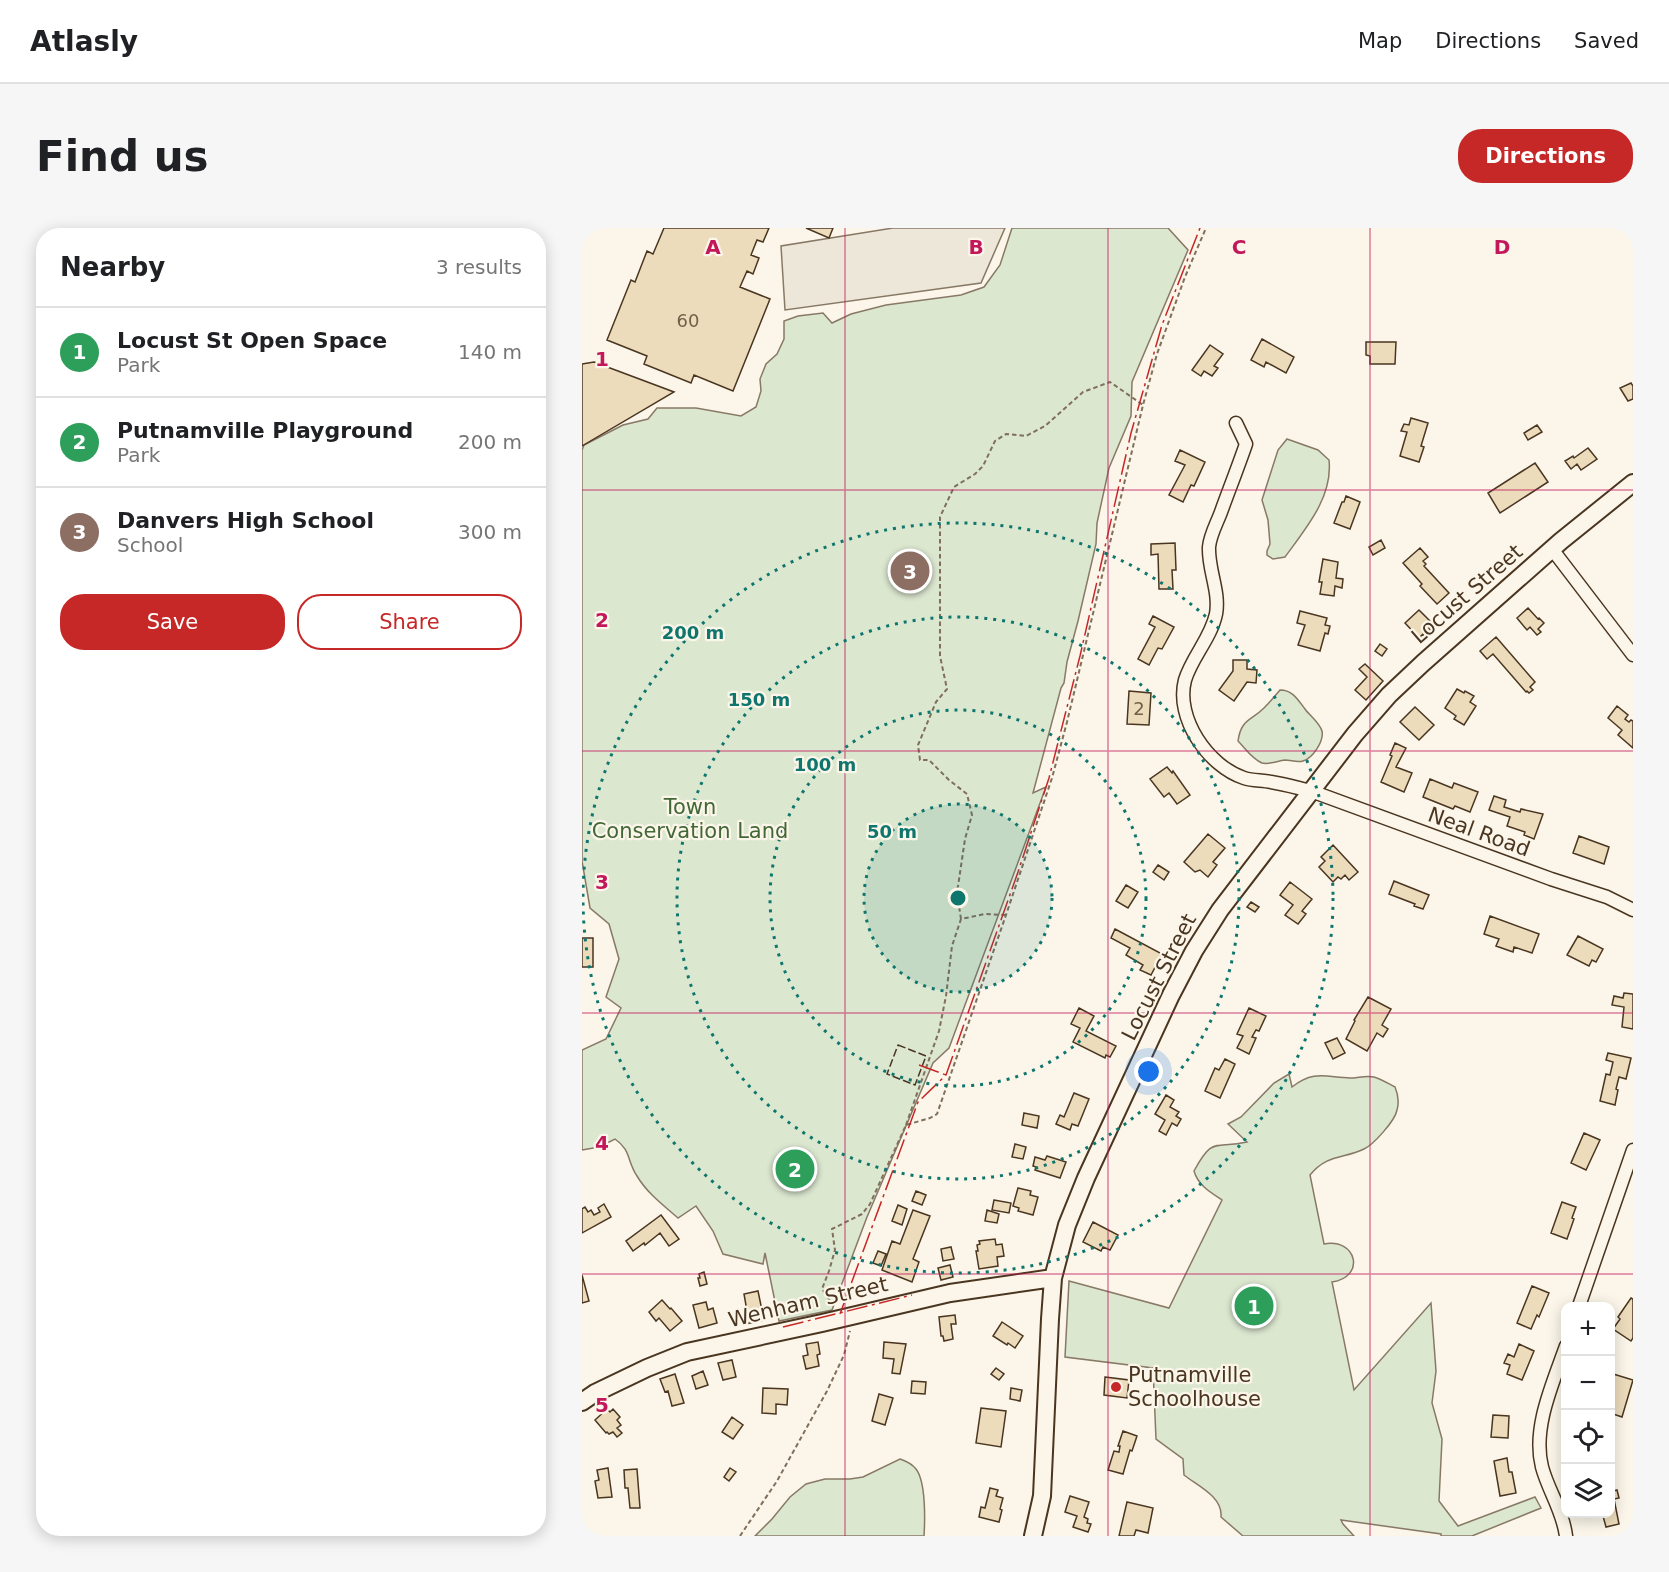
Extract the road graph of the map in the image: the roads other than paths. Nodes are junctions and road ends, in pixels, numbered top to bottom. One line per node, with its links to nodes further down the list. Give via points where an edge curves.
1 (1236, 423): 5 (street, Neal Road, via 1246,444 1209,544 1216,613 1212,629 1185,680 1184,706 1199,741 1228,770 1242,777)
2 (1633, 483): 3 (main road, Locust Street)
3 (1552, 549): 4 (street); 5 (main road, Locust Street, via 1389,695)
4 (1633, 654)
5 (1311, 791): 6 (street, Neal Road, via 1607,897); 8 (main road, Locust Street, via 1220,910 1194,951 1086,1178 1067,1225)
6 (1633, 910)
7 (1633, 1150): 9 (street)
8 (1053, 1278): 11 (main road, Wenham Street, via 950,1293 687,1352); 12 (main road, Locust Street, via 1042,1496)
9 (1580, 1302)
10 (1563, 1356): 13 (street, via 1539,1437 1541,1465)
11 (582, 1402)
12 (1033, 1536)
13 (1566, 1536)

